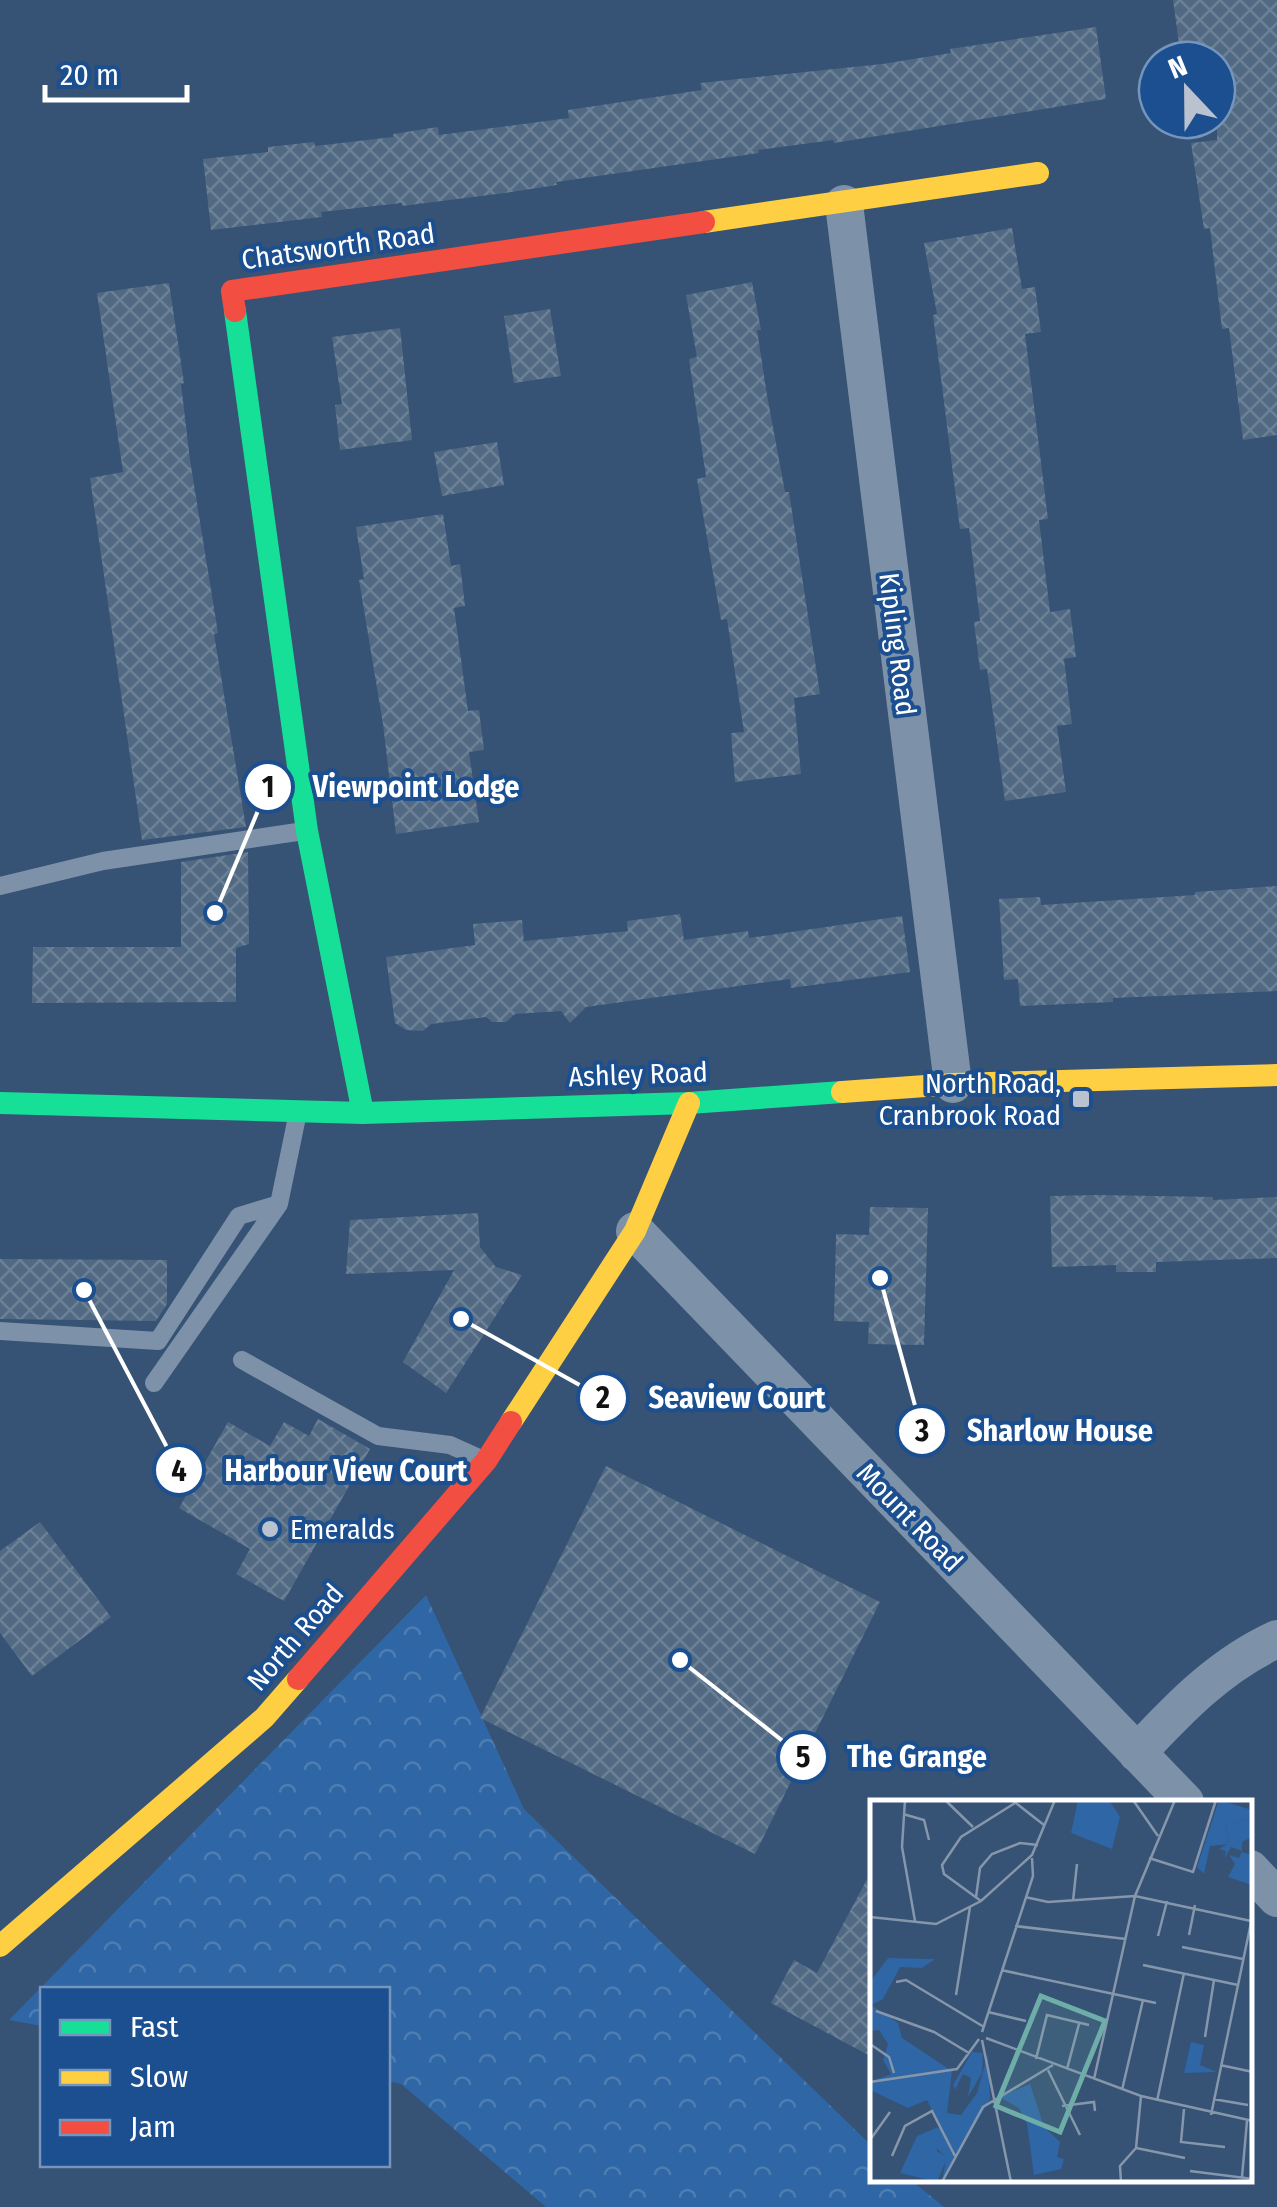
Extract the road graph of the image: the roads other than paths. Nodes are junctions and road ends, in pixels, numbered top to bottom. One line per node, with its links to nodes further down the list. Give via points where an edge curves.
1 (1038, 172): 2 (street, Chatsworth Road)
2 (844, 204): 3 (street, Chatsworth Road, via 232,291); 6 (street, Kipling Road)
3 (307, 830): 4 (lane, via 103,861); 10 (street, Chatsworth Road)
4 (0, 886)
5 (1277, 1075): 6 (street, Ashley Road)
6 (953, 1084): 8 (street, Ashley Road)
7 (0, 1103): 9 (street, Ashley Road)
8 (689, 1103): 10 (street, Ashley Road); 12 (street, North Road)
9 (298, 1112): 10 (street, Ashley Road); 11 (lane)
10 (364, 1113)
11 (278, 1204): 13 (lane, via 239,1216 158,1341); 15 (lane)
12 (635, 1232): 16 (street, North Road); 18 (street, Mount Road)
13 (0, 1331)
14 (242, 1360): 16 (lane, via 378,1436 450,1445)
15 (154, 1383)
16 (486, 1461): 22 (street, North Road, via 264,1718)
17 (1277, 1639): 18 (street, via 1218,1673)
18 (1138, 1753): 19 (street, Mount Road)
19 (1183, 1800)
20 (1252, 1872): 21 (street)
21 (1277, 1898)
22 (0, 1946)

